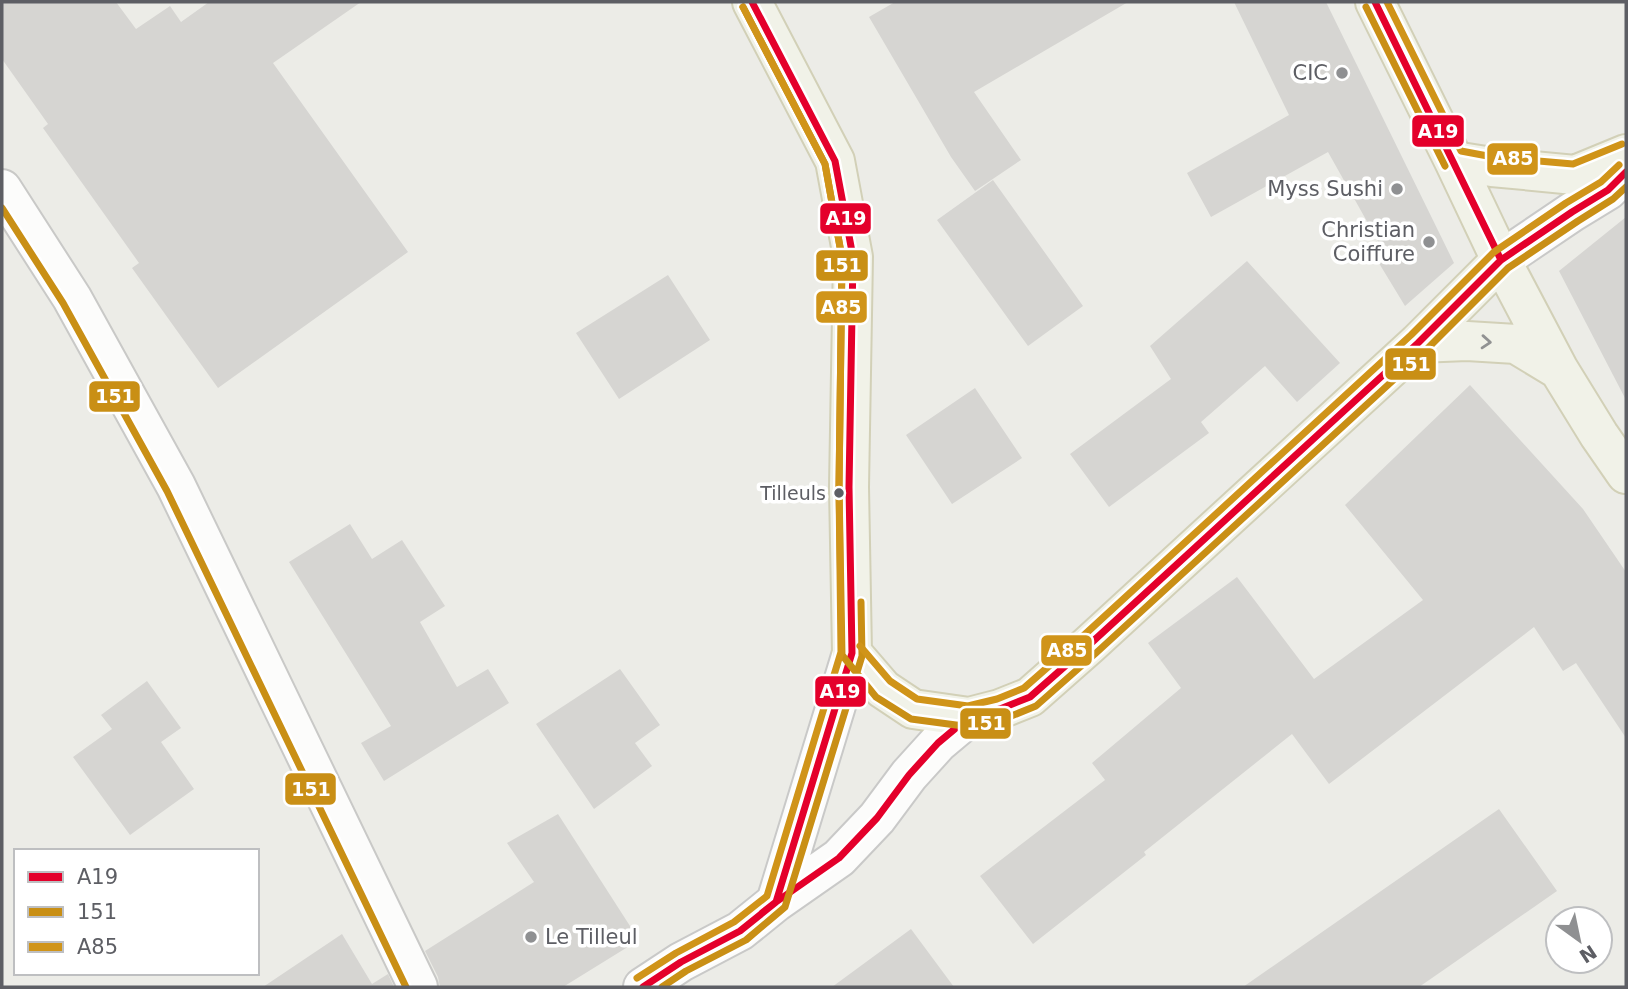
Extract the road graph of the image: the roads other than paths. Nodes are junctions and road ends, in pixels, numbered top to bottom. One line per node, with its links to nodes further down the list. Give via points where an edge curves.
1 (752, 2): 11 (main road, via 835,161 853,257)
2 (1375, 2): 4 (main road)
3 (1626, 154): 4 (main road, via 1575,175)
4 (1454, 161): 7 (main road)
5 (1626, 172): 7 (street, via 1608,190)
6 (2, 190): 14 (street, via 72,298 176,486)
7 (1501, 260): 8 (main road); 9 (main road)
8 (1418, 343): 9 (main road, one-way to 9, via 1516,344); 12 (main road, via 1030,697)
9 (1559, 370): 10 (main road)
10 (1626, 474)
11 (852, 653): 12 (main road, via 883,689 913,709); 13 (street)
12 (969, 717): 13 (street, via 938,743 839,858)
13 (776, 902): 15 (street, via 740,931)
14 (418, 987)
15 (643, 987)

